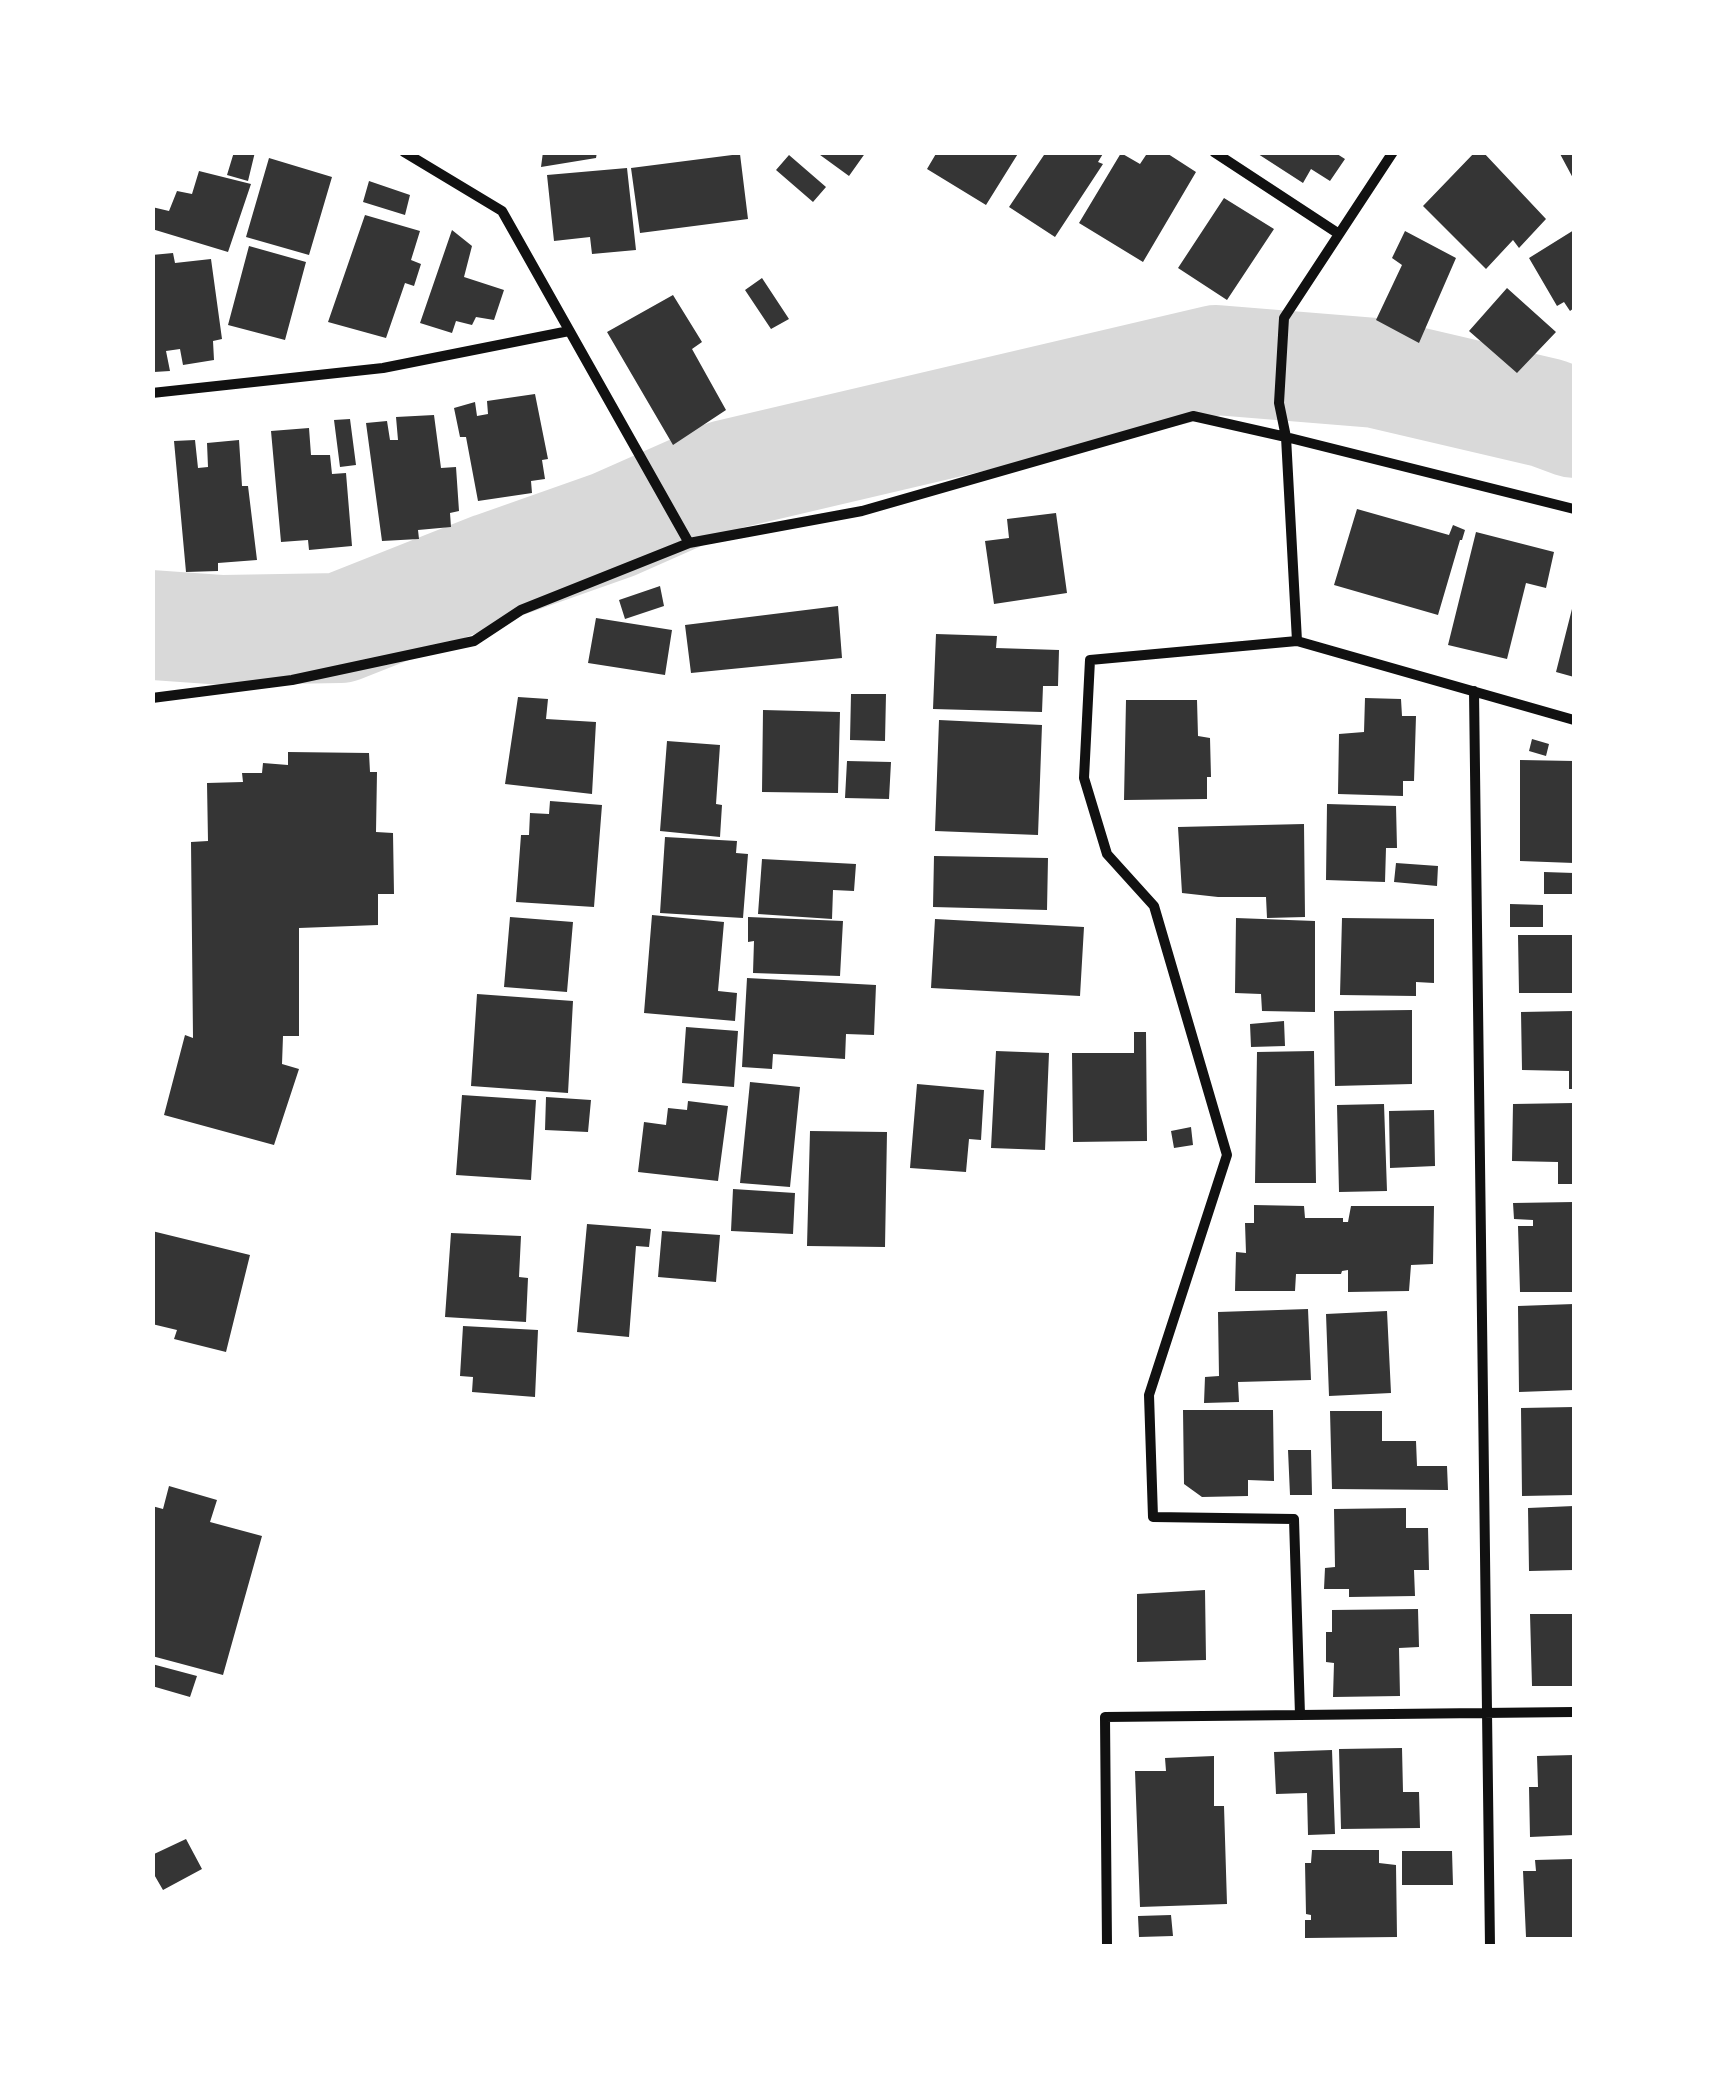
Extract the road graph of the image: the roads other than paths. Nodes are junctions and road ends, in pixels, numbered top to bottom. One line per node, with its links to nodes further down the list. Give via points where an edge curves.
1 (404, 152): 5 (street, via 502,211)
2 (1214, 152): 4 (street)
3 (1393, 152): 4 (street)
4 (1338, 234): 7 (street, via 1284,318 1279,403)
5 (569, 332): 6 (street, via 383,368); 9 (street)
6 (152, 393)
7 (1286, 437): 8 (street); 9 (street, via 1193,416 862,511); 10 (street)
8 (1574, 510)
9 (689, 544): 12 (street, via 521,610 474,640 292,680)
10 (1298, 640): 11 (street); 16 (street, via 1090,660 1084,778 1107,854 1154,906 1227,1155 1149,1395 1153,1517 1294,1519)
11 (1474, 692): 13 (street); 14 (street)
12 (152, 698)
13 (1574, 720)
14 (1488, 1712): 15 (street); 16 (street); 18 (street)
15 (1574, 1712)
16 (1300, 1715): 17 (street, via 1105,1717)
17 (1107, 1946)
18 (1490, 1946)

